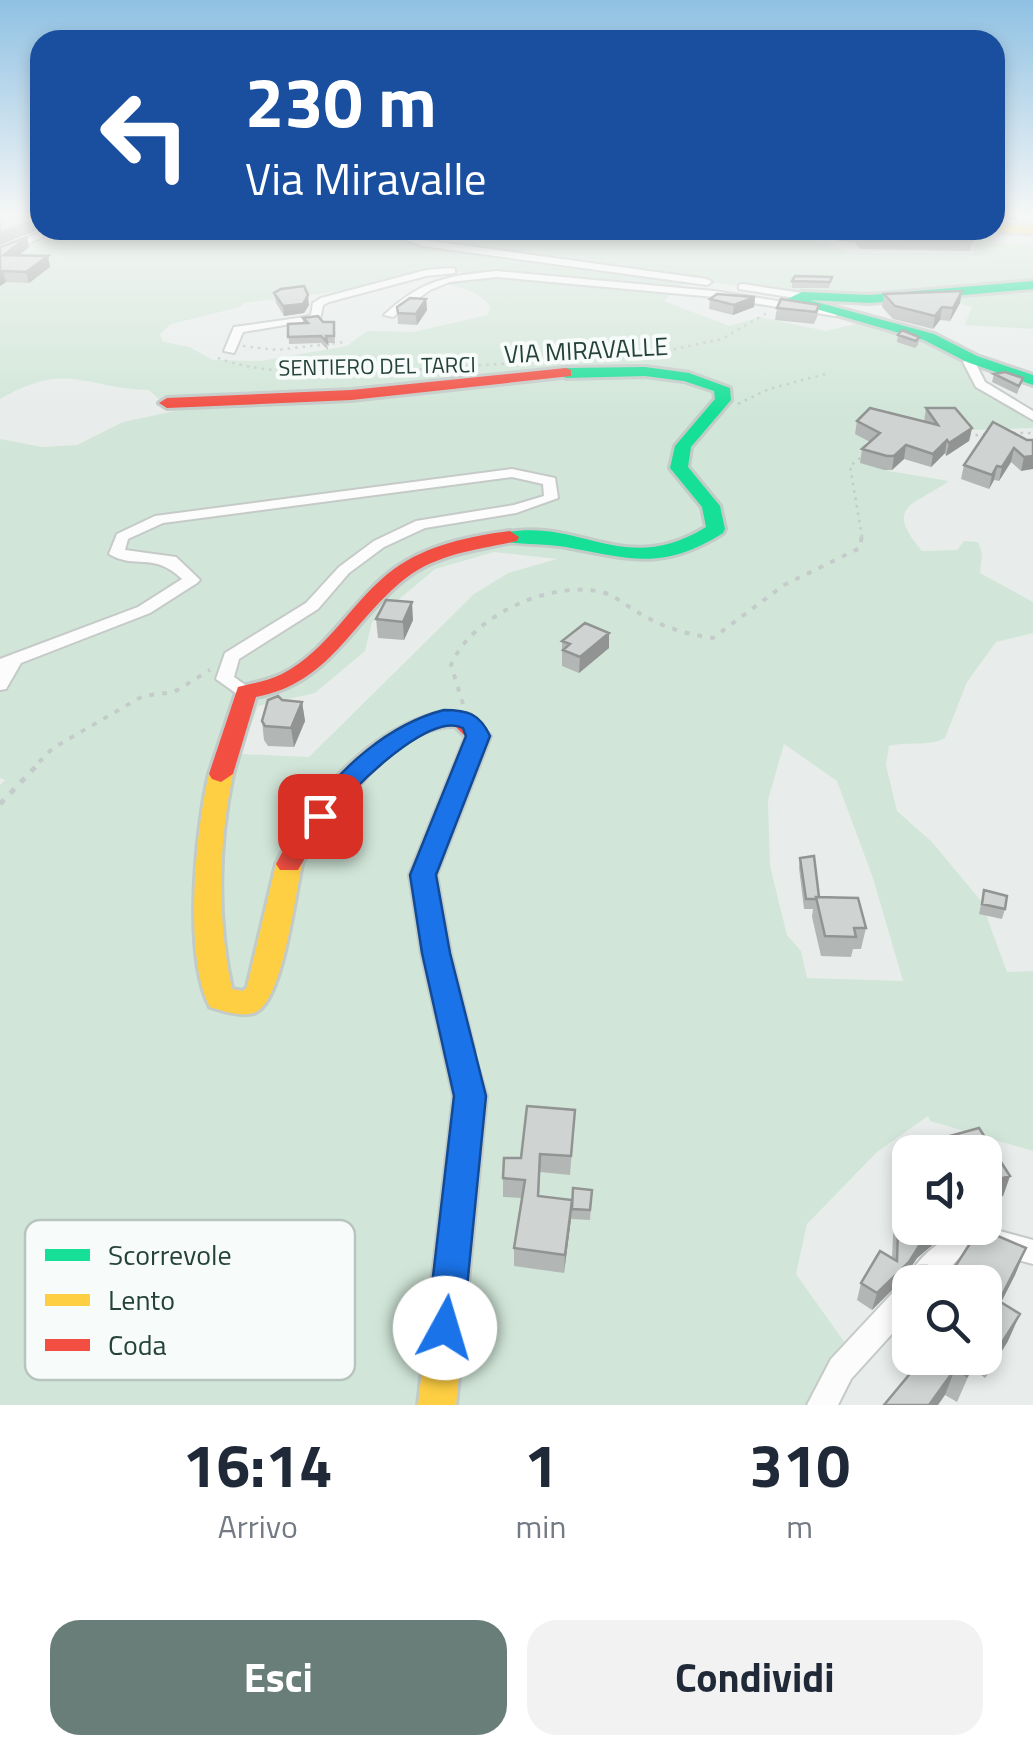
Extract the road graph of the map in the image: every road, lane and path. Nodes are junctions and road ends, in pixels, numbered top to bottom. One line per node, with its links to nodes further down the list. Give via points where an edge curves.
1 (394, 282): 10 (street, via 318,303 316,317)
2 (451, 282): 8 (street)
3 (581, 282): 7 (street)
4 (699, 282): 6 (street)
5 (1033, 284): 6 (street, via 870,300)
6 (802, 296): 9 (street, via 792,300)
7 (773, 305): 9 (street); 13 (path, via 713,344)
8 (389, 314)
9 (835, 314): 14 (street, via 929,337)
10 (238, 329): 11 (path, via 226,336 227,344 277,350); 12 (street)
11 (345, 342)
12 (230, 351): 15 (path, SENTIERO DEL TARCI, via 217,359 263,369)
13 (623, 359)
14 (972, 359): 17 (street); 19 (street, via 980,384)
15 (519, 363)
16 (829, 373): 20 (path, via 769,389)
17 (1033, 380)
18 (167, 403): 20 (street, VIA MIRAVALLE, via 644,370 711,379 722,388 723,400)
19 (1033, 416)
20 (707, 421): 29 (street, VIA MIRAVALLE, via 682,446 679,468 711,506 716,529 691,548 620,553 557,538 512,537 463,546 414,564 302,674 276,690)
21 (1008, 433): 22 (path)
22 (1033, 433)
23 (991, 434): 24 (path)
24 (960, 438)
25 (872, 448): 30 (path, via 850,466 860,548 784,585 712,638 660,625 611,594 590,589 559,591 526,604 462,644 451,664)
26 (231, 656): 27 (street, via 312,606 379,544 421,524 551,498 550,481 512,473 160,519 122,537 116,554 170,560 192,580 144,610); 29 (street, via 225,679); 31 (path, via 174,692 143,696 53,748)
27 (7, 663): 28 (street)
28 (0, 685)
29 (246, 692): 30 (street, via 211,809 212,969 220,999 230,1004 249,1004 260,992 296,847 344,786 394,741 444,718)
30 (462, 718): 35 (street, via 478,736 423,875 470,1096)
31 (0, 804)
32 (1033, 1252): 33 (street, via 980,1238 950,1248)
33 (935, 1265)
34 (892, 1314): 36 (street, via 841,1369)
35 (437, 1405)
36 (822, 1405)

